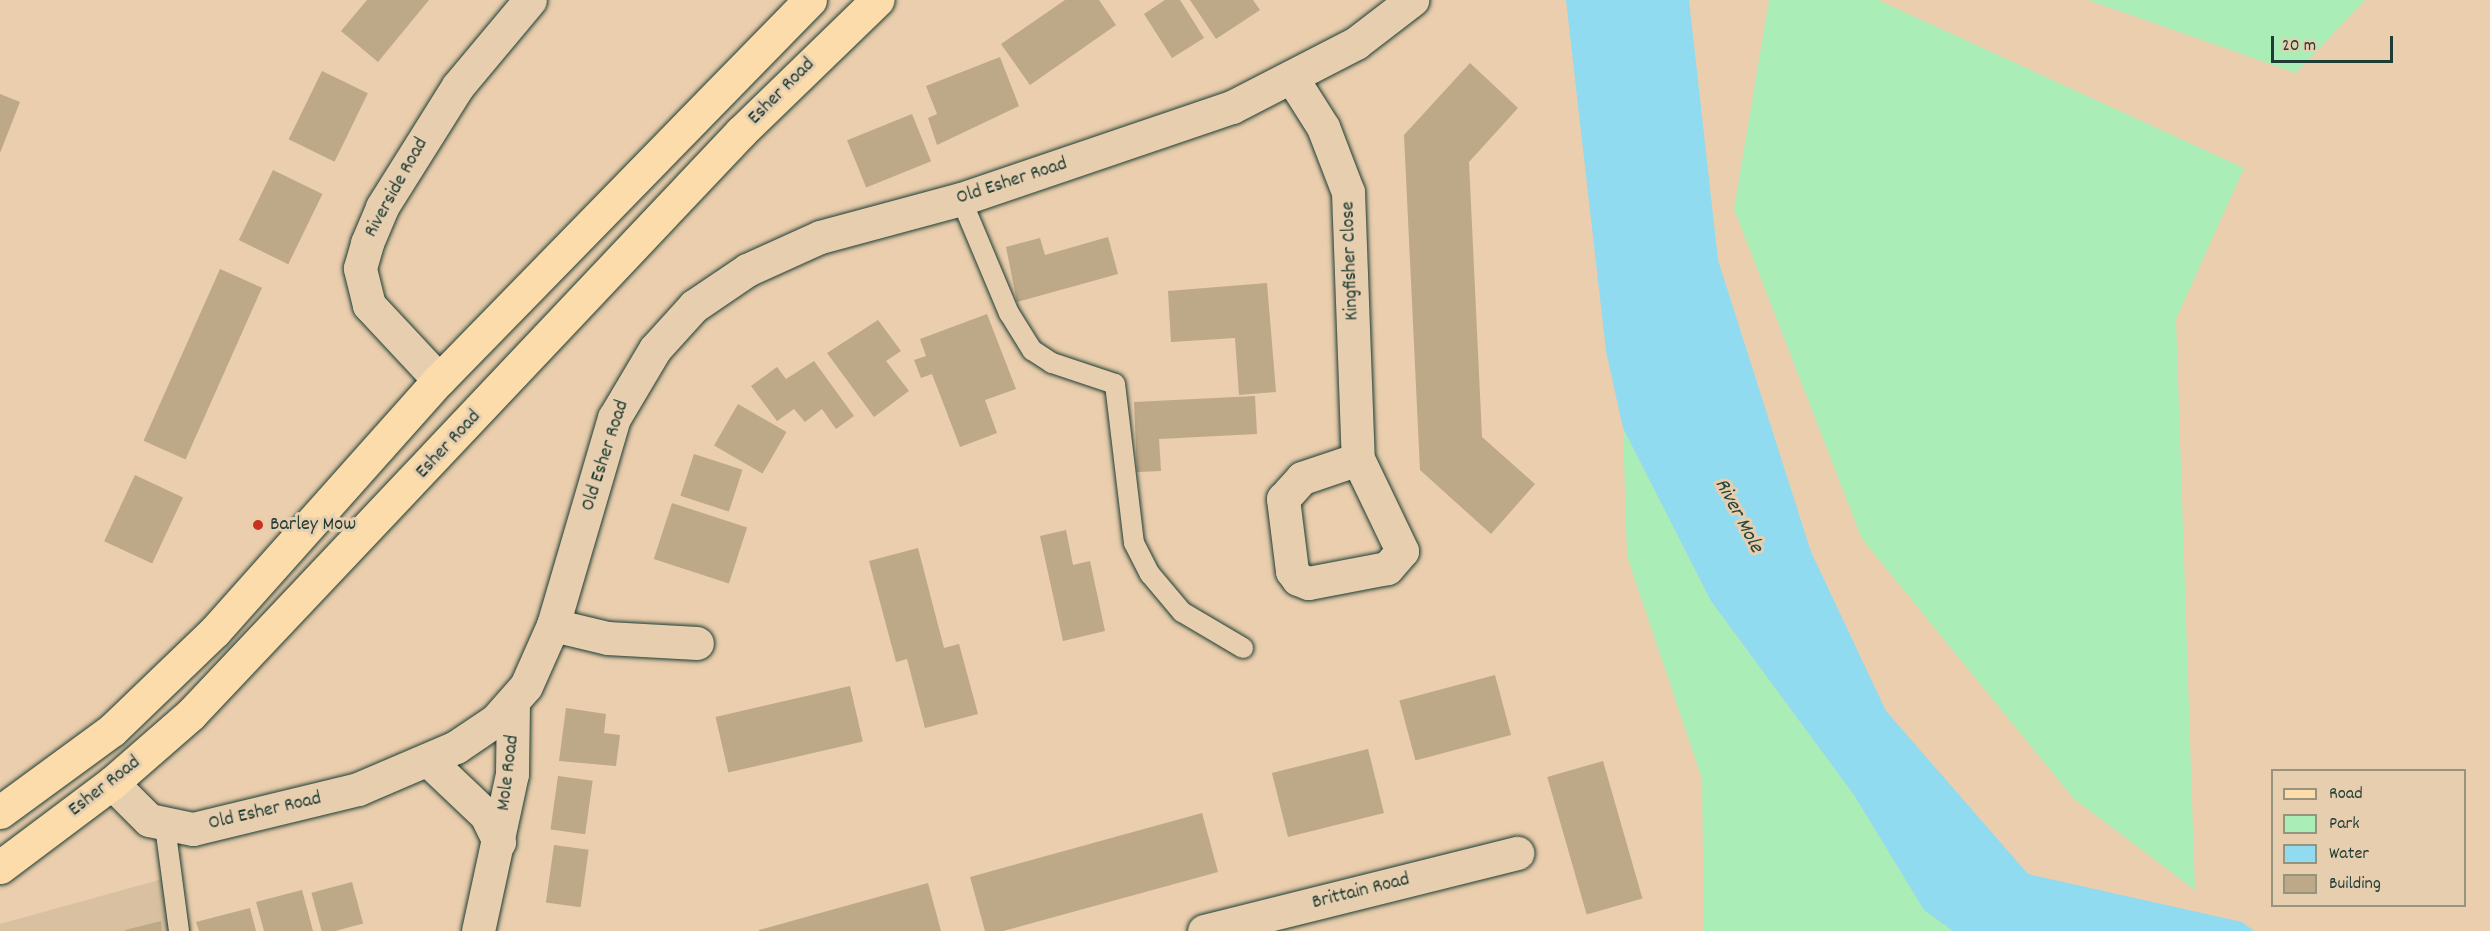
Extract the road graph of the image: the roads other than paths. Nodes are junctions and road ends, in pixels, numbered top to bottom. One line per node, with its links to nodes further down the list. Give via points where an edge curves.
1 (530, 0): 7 (street, Riverside Road, via 458,86 382,207 360,268 369,305)
2 (810, 0): 7 (main road, Esher Road)
3 (877, 0): 14 (main road, Esher Road, via 741,132 270,634)
4 (1412, 0): 5 (street, Old Esher Road, via 1385,24)
5 (1292, 78): 6 (street, Old Esher Road, via 1178,127); 8 (street, Kingfisher Close, via 1323,127 1348,192)
6 (961, 199): 9 (street, Old Esher Road, via 820,237 777,255 720,286 671,329 614,418); 11 (lane, via 1009,313 1032,350 1052,363 1091,372 1115,384 1134,543 1150,574 1182,612)
7 (439, 380): 15 (main road, Esher Road, via 261,584 178,669 112,730)
8 (1358, 459)
9 (552, 625): 10 (street, via 607,638); 12 (street, Old Esher Road)
10 (696, 643)
11 (1243, 648)
12 (513, 704): 13 (street, Old Esher Road); 17 (street, Mole Road, via 512,774)
13 (430, 762): 16 (street, Old Esher Road, via 305,804 193,829); 17 (street, Mole Road, via 486,815)
14 (112, 783): 16 (street, Old Esher Road, via 132,807); 19 (main road, Esher Road)
15 (0, 812)
16 (165, 826): 20 (lane)
17 (499, 842): 21 (street, Mole Road)
18 (1517, 853): 22 (street, Brittain Road)
19 (0, 867)
20 (179, 931)
21 (478, 931)
22 (1204, 931)

